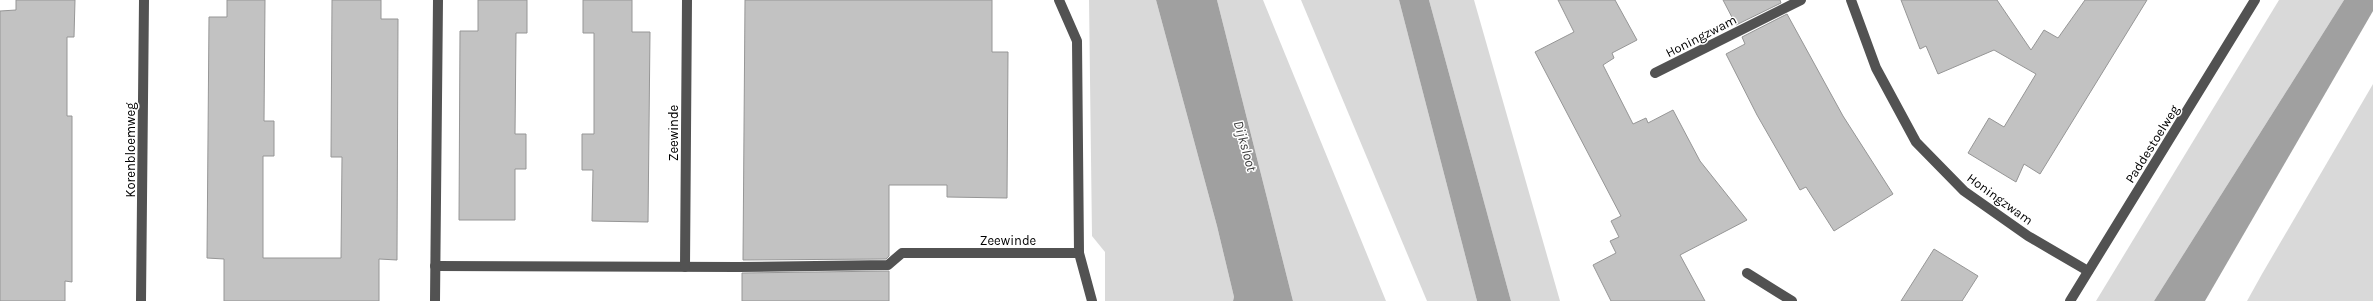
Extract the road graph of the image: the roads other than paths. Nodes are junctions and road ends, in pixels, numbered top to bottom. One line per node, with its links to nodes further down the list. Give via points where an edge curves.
1 (144, 0): 14 (street, Korenbloemweg)
2 (438, 0): 10 (street)
3 (687, 0): 11 (street, Zeewinde)
4 (1060, 0): 9 (street, via 1077,41)
5 (1801, 0): 8 (street, Honingzwam)
6 (1851, 0): 12 (street, Honingzwam, via 1876,68 1916,142 1964,191 2028,236)
7 (2255, 0): 12 (street, Paddestoelweg)
8 (1655, 73)
9 (1079, 253): 11 (street, Zeewinde, via 902,253 888,265); 16 (street)
10 (435, 266): 11 (street, Zeewinde); 15 (street)
11 (685, 267)
12 (2088, 271): 18 (street, Paddestoelweg)
13 (1747, 273): 17 (street)
14 (142, 301)
15 (435, 301)
16 (1092, 301)
17 (1792, 301)
18 (2070, 301)

